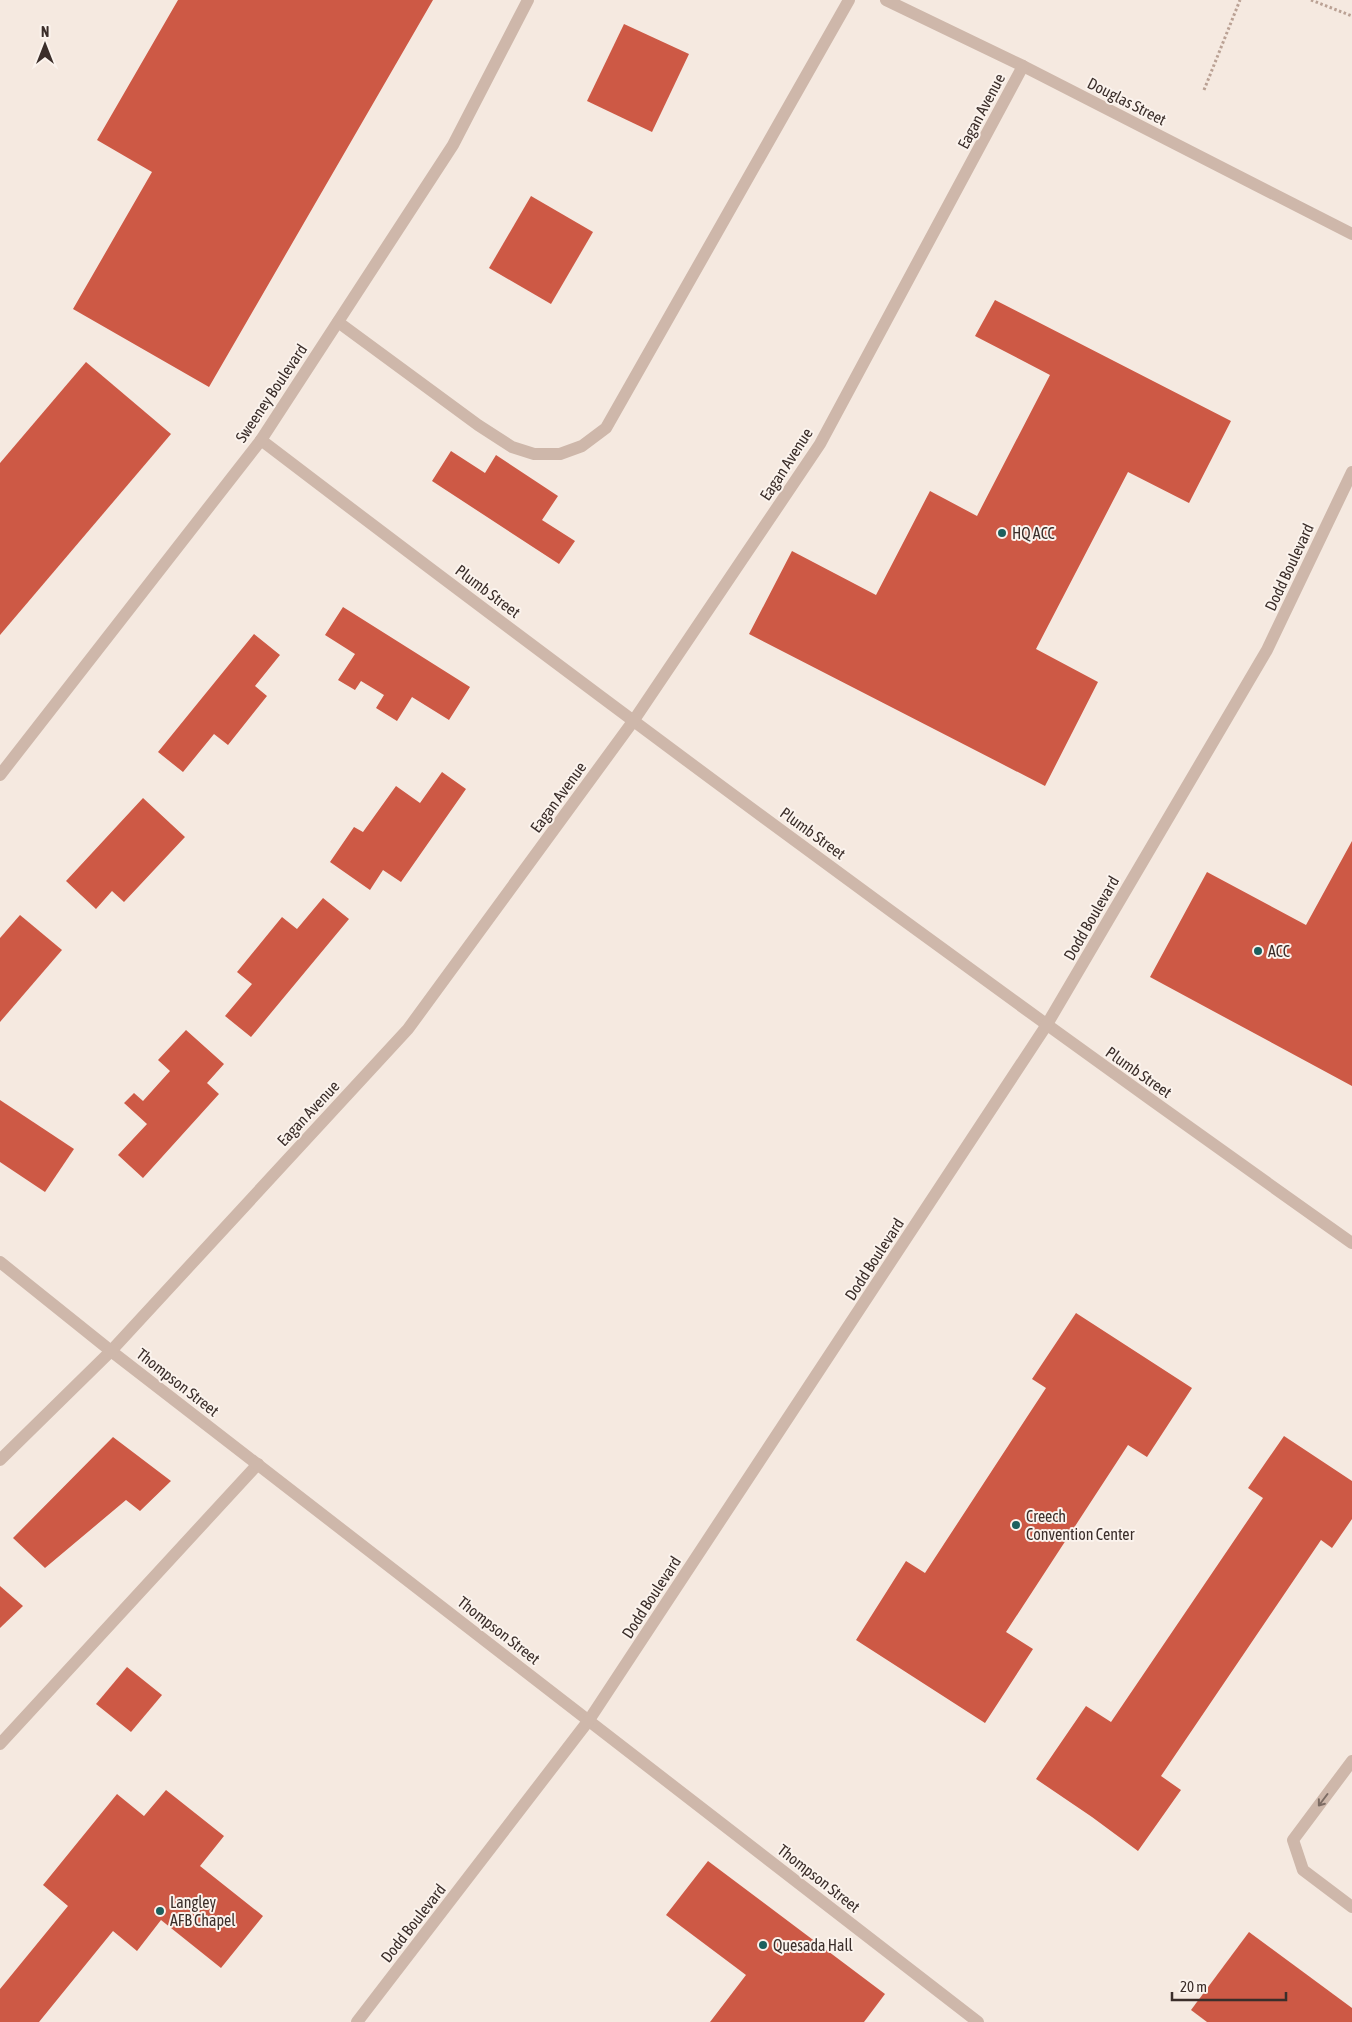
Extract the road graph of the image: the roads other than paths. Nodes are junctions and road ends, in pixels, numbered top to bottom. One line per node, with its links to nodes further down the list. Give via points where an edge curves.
1 (528, 0): 6 (street, Sweeney Boulevard, via 453,145)
2 (849, 0): 6 (street, via 606,428 582,446 560,454 534,454 512,447)
3 (886, 0): 4 (street, Douglas Street)
4 (1023, 66): 5 (street, Douglas Street); 9 (street, Eagan Avenue, via 820,444)
5 (1352, 234)
6 (338, 322): 7 (street, Sweeney Boulevard)
7 (261, 440): 9 (street, Plumb Street); 10 (street, Sweeney Boulevard)
8 (1352, 472): 11 (street, Dodd Boulevard, via 1267,650)
9 (634, 720): 11 (street, Plumb Street); 14 (street, Eagan Avenue, via 408,1029)
10 (0, 775)
11 (1046, 1026): 12 (street, Plumb Street); 17 (street, Dodd Boulevard)
12 (1352, 1243)
13 (0, 1262): 14 (street, Thompson Street)
14 (110, 1351): 15 (street, Eagan Avenue); 16 (street, Thompson Street)
15 (0, 1460)
16 (258, 1464): 17 (street, Thompson Street); 18 (street)
17 (589, 1720): 21 (street, Dodd Boulevard); 22 (street, Thompson Street)
18 (0, 1744)
19 (1352, 1761): 20 (street, one-way to 20, via 1292,1840 1303,1870)
20 (1352, 1908)
21 (357, 2022)
22 (978, 2022)

